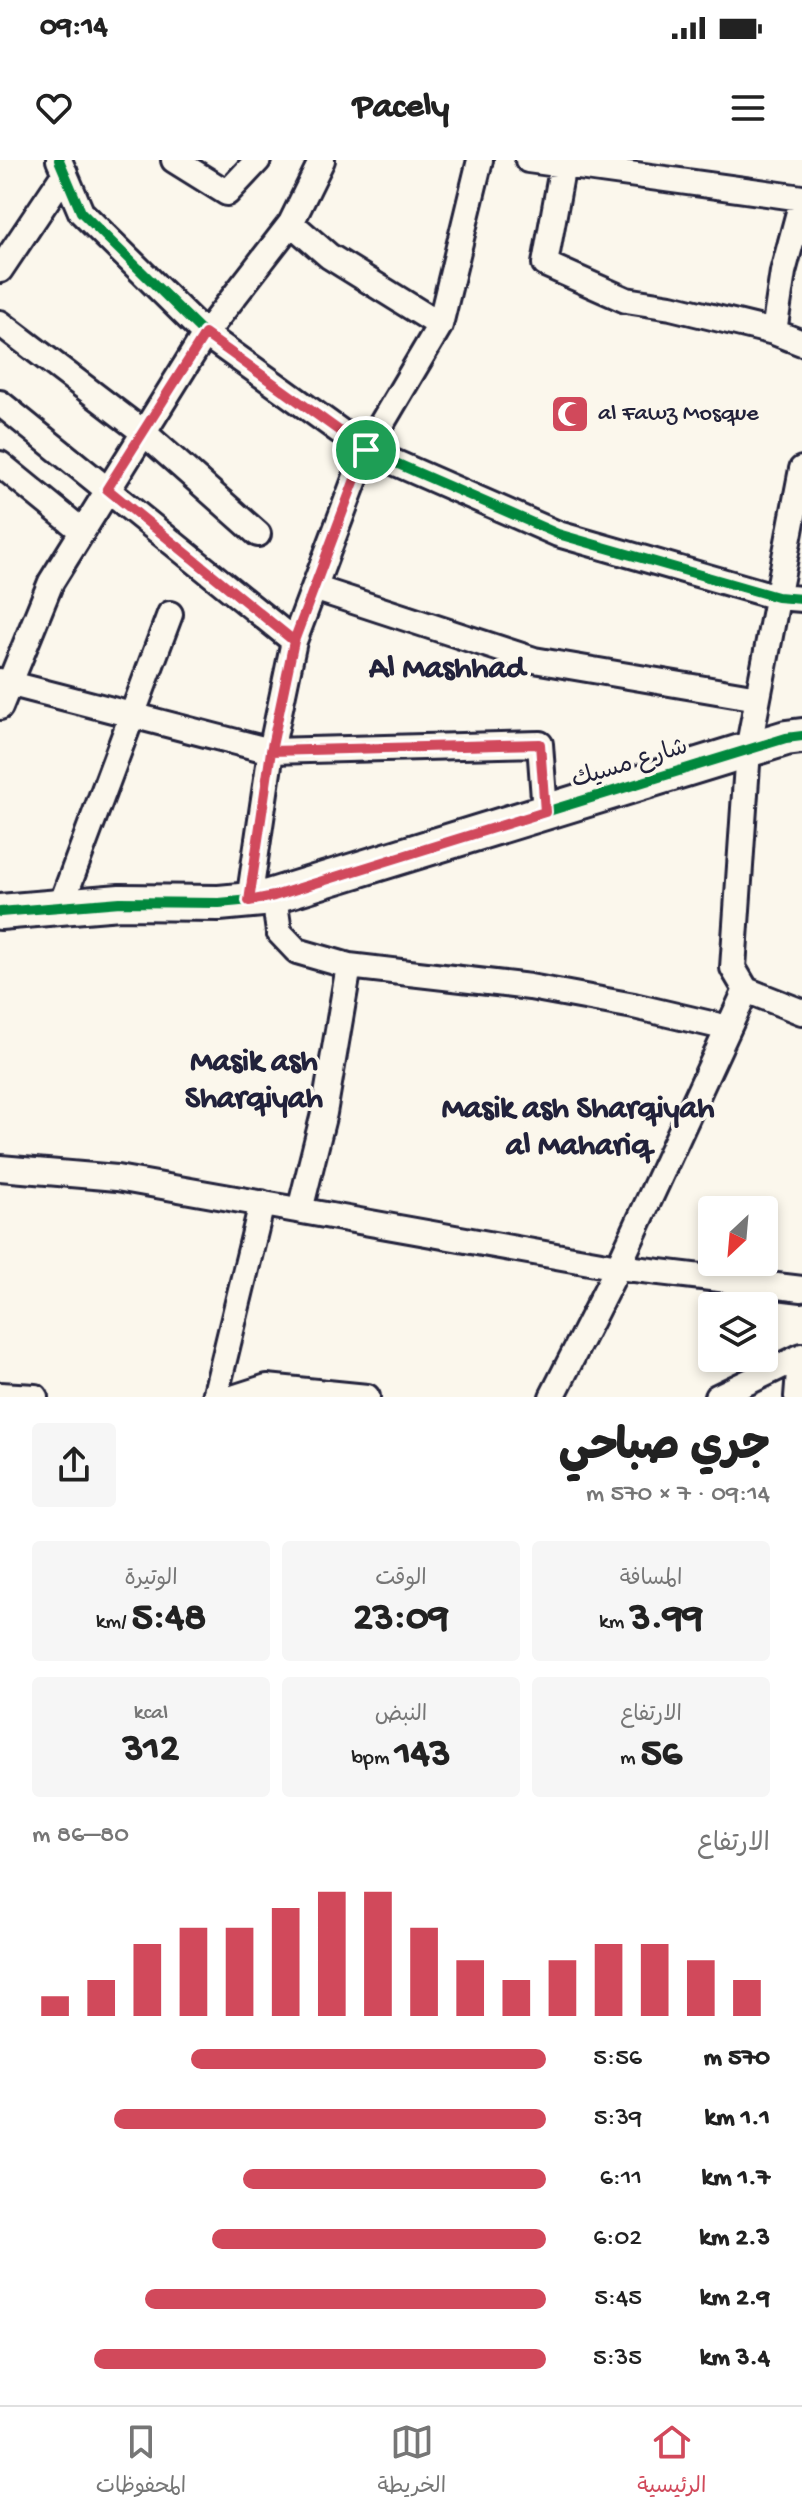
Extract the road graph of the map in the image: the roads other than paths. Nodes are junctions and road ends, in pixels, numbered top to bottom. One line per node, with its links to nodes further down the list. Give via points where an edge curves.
1 (174, 160): 2 (street, via 227,193)
2 (258, 160)
3 (322, 160): 10 (street)
4 (480, 160): 13 (street)
5 (528, 160): 6 (street)
6 (563, 164): 8 (street); 14 (street, via 545,264 626,300)
7 (62, 166): 11 (street); 15 (street, via 81,212)
8 (650, 168): 9 (street)
9 (802, 199): 14 (street)
10 (291, 223): 13 (street, via 329,256); 15 (street)
11 (0, 270)
12 (0, 323): 18 (street)
13 (440, 325): 19 (street)
14 (774, 332): 16 (street)
15 (205, 334): 18 (street); 19 (street)
16 (802, 343)
17 (0, 403): 22 (street)
18 (143, 432): 22 (street); 24 (street)
19 (366, 450): 26 (street); 27 (street, via 558,534)
20 (0, 464): 23 (street)
21 (802, 469): 25 (street)
22 (107, 489): 23 (street); 30 (street)
23 (82, 531): 31 (street, via 51,582)
24 (258, 534)
25 (794, 544): 27 (street)
26 (314, 588): 30 (street); 32 (street, via 534,660)
27 (777, 597): 28 (street); 32 (street)
28 (802, 599)
29 (170, 614): 34 (street)
30 (294, 641): 37 (street)
31 (4, 682): 33 (street); 34 (street)
32 (758, 698): 36 (street)
33 (0, 707)
34 (132, 715): 37 (street); 40 (street)
35 (802, 736): 36 (street, شارع مسيك)
36 (748, 750): 38 (street, شارع مسيك); 43 (street, via 733,968)
37 (271, 751): 38 (street, via 540,744); 39 (street)
38 (545, 812): 39 (street, شارع مسيك)
39 (261, 898): 40 (street, شارع مسيك); 42 (street, via 279,932 297,951)
40 (61, 905): 41 (street, شارع مسيك)
41 (0, 912)
42 (349, 966): 45 (street, via 530,987); 48 (street, via 324,1113)
43 (746, 990): 44 (street); 45 (street)
44 (802, 1012)
45 (728, 1028): 49 (street)
46 (0, 1168): 47 (street, via 117,1178)
47 (262, 1203): 48 (street); 54 (street)
48 (300, 1210): 49 (street)
49 (618, 1267): 50 (street); 57 (street)
50 (802, 1289)
51 (801, 1357): 58 (street); 59 (street)
52 (0, 1395): 53 (street)
53 (35, 1397)
54 (215, 1397)
55 (236, 1397): 56 (street, via 267,1387)
56 (367, 1397)
57 (552, 1397)
58 (717, 1397)
59 (797, 1397)

